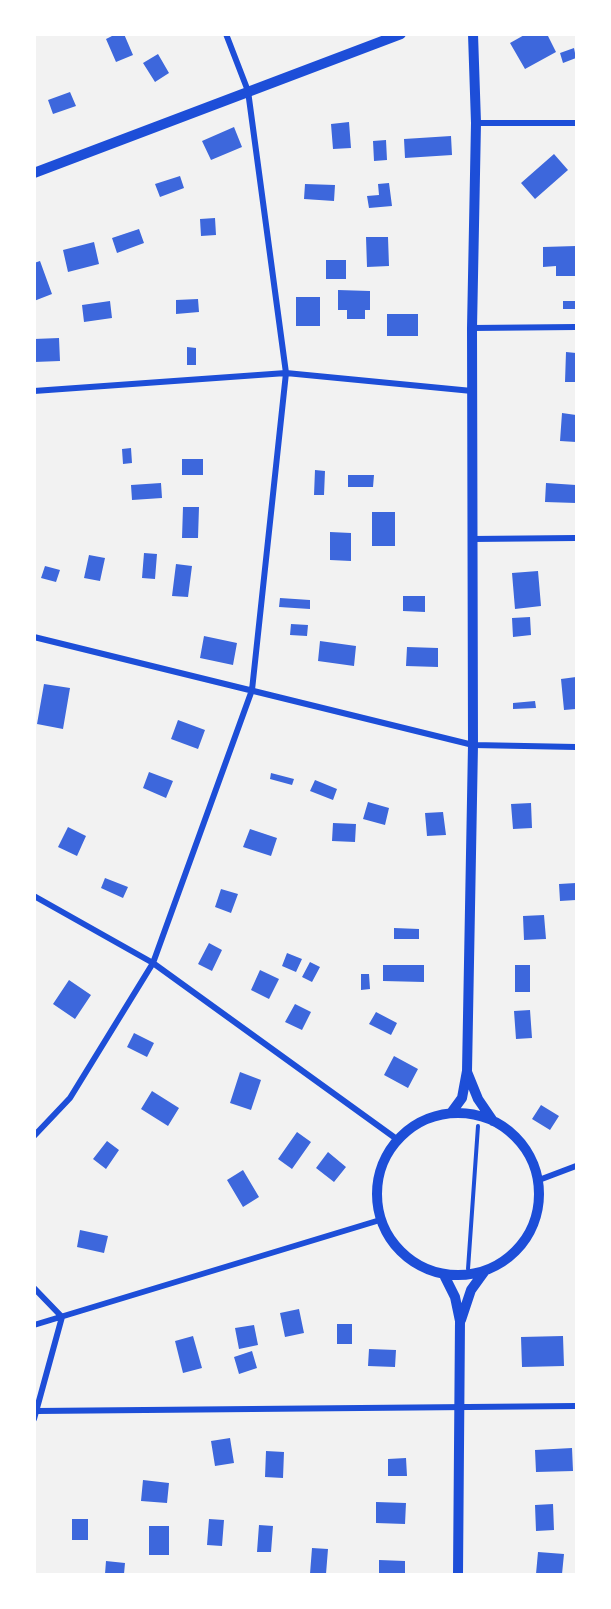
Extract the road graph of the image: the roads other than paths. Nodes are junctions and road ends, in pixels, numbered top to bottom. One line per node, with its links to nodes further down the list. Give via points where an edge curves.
1 (226, 34): 4 (street)
2 (401, 34): 4 (street)
3 (473, 34): 5 (street)
4 (249, 91): 7 (street); 10 (street)
5 (476, 123): 6 (street); 9 (street)
6 (576, 123)
7 (34, 173)
8 (576, 327): 9 (street)
9 (472, 328): 12 (street)
10 (286, 373): 11 (street); 12 (street); 16 (street)
11 (34, 391)
12 (472, 391): 14 (street)
13 (576, 538): 14 (street)
14 (471, 539): 17 (street)
15 (34, 637): 16 (street)
16 (252, 690): 17 (street); 20 (street)
17 (473, 745): 18 (street); 21 (street)
18 (576, 747)
19 (34, 896): 20 (street)
20 (153, 963): 24 (street, via 70,1098); 25 (street)
21 (467, 1071): 22 (street, via 462,1098); 23 (street, via 478,1099)
22 (451, 1113): 23 (street, via 478,1115); 25 (street, via 423,1121)
23 (493, 1121): 27 (street, via 517,1138 530,1155)
24 (34, 1136)
25 (398, 1140): 28 (street, via 381,1169 376,1196)
26 (576, 1166): 27 (street)
27 (539, 1180): 29 (street, via 539,1203 530,1234 512,1256)
28 (380, 1220): 30 (street, via 394,1245 415,1265); 32 (street)
29 (484, 1272): 30 (street); 33 (street, via 471,1290)
30 (444, 1275): 33 (street)
31 (34, 1288): 32 (street)
32 (62, 1317): 34 (street); 37 (street)
33 (460, 1321): 35 (street)
34 (34, 1325)
35 (459, 1406): 36 (street); 37 (street); 39 (street)
36 (576, 1406)
37 (37, 1411): 38 (street)
38 (34, 1419)
39 (458, 1575)

